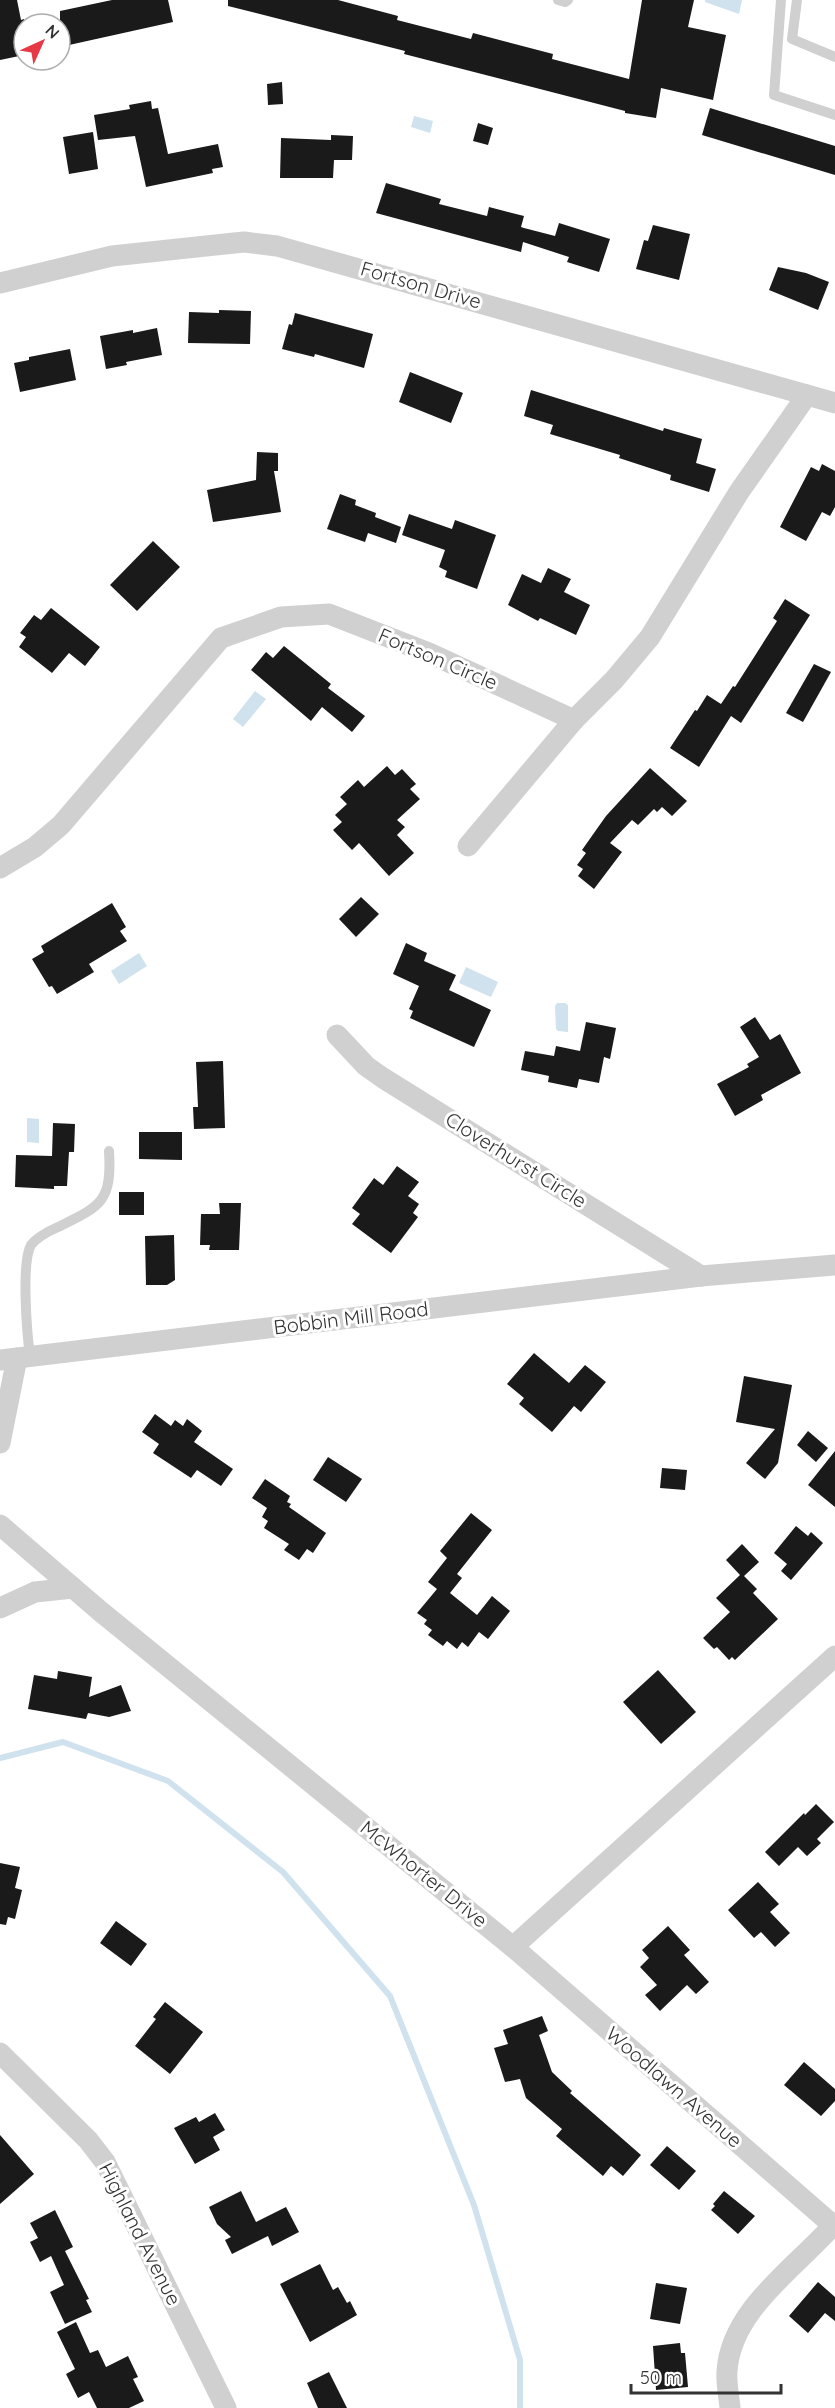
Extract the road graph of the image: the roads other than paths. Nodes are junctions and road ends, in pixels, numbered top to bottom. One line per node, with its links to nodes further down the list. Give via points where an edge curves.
1 (781, 0): 3 (lane)
2 (797, 0): 4 (lane)
3 (778, 35): 4 (lane); 6 (lane, via 774,95)
4 (792, 39): 5 (lane)
5 (835, 57)
6 (835, 115)
7 (0, 283): 8 (street, Fortson Drive, via 112,256 244,242 277,246)
8 (807, 395): 9 (street, Fortson Drive); 10 (street, via 739,492 650,637)
9 (835, 403)
10 (574, 720): 11 (street); 12 (street, Fortson Circle, via 429,653 329,614 281,617 221,638 61,825 35,847)
11 (468, 846)
12 (0, 868)
13 (337, 1035): 16 (street, Cloverhurst Circle, via 383,1078)
14 (109, 1152): 17 (lane, via 106,1196 50,1230 32,1244 26,1257 26,1325)
15 (835, 1265): 16 (street, Bobbin Mill Road)
16 (701, 1276): 17 (street, Bobbin Mill Road)
17 (16, 1358): 18 (street)
18 (0, 1443)
19 (0, 1525): 20 (street, McWhorter Drive)
20 (73, 1588): 21 (street, via 35,1592); 23 (street, McWhorter Drive)
21 (0, 1608)
22 (835, 1656): 23 (street)
23 (513, 1947): 25 (street, Woodlawn Avenue)
24 (0, 2053): 26 (street, Highland Avenue, via 88,2140 105,2162)
25 (834, 2225): 27 (street, via 746,2314 733,2341 727,2371)
26 (226, 2408)
27 (730, 2408)

